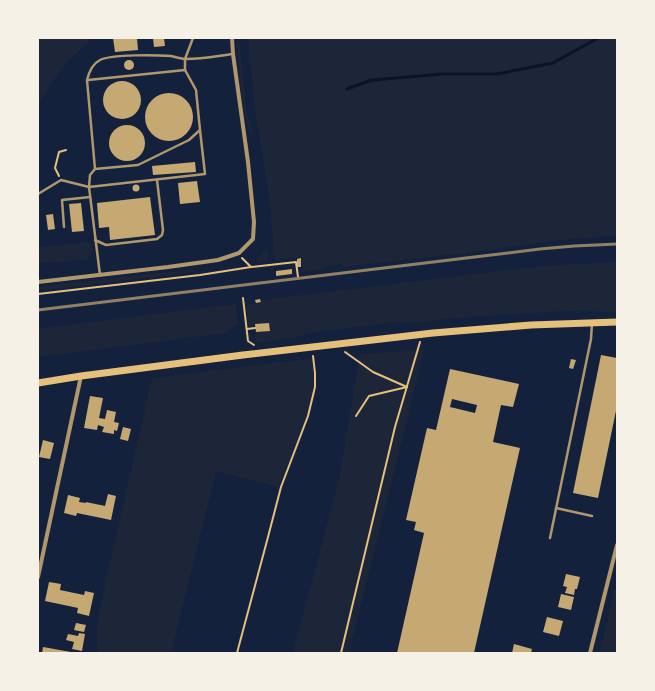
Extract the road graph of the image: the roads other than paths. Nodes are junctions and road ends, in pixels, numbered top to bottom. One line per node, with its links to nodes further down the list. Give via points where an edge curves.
1 (193, 38): 4 (lane)
2 (232, 38): 3 (street)
3 (233, 54): 4 (lane); 15 (street, via 250,184 253,239 239,253 218,260)
4 (185, 59): 5 (lane); 6 (lane, via 142,55 107,58 94,64)
5 (185, 70): 6 (lane); 7 (lane, via 196,90)
6 (88, 80): 8 (lane)
7 (200, 130): 8 (lane, via 188,140 138,165); 9 (lane, via 205,174)
8 (95, 169): 10 (lane, via 90,175)
9 (157, 180): 10 (lane); 14 (lane, via 162,235 157,239 106,245)
10 (89, 187): 11 (lane, via 61,180); 12 (lane)
11 (38, 194)
12 (90, 197): 13 (lane, via 62,200); 14 (lane)
13 (64, 227)
14 (95, 240): 15 (lane)
15 (100, 275): 16 (street)
16 (38, 282)
17 (592, 322): 18 (main road); 19 (main road, via 422,334); 21 (lane, via 591,339)
18 (617, 322)
19 (81, 376): 20 (main road); 25 (street)
20 (38, 383)
21 (556, 508): 22 (lane); 23 (lane)
22 (592, 516)
23 (550, 538)
24 (617, 545): 26 (street)
25 (38, 577)
26 (590, 653)

